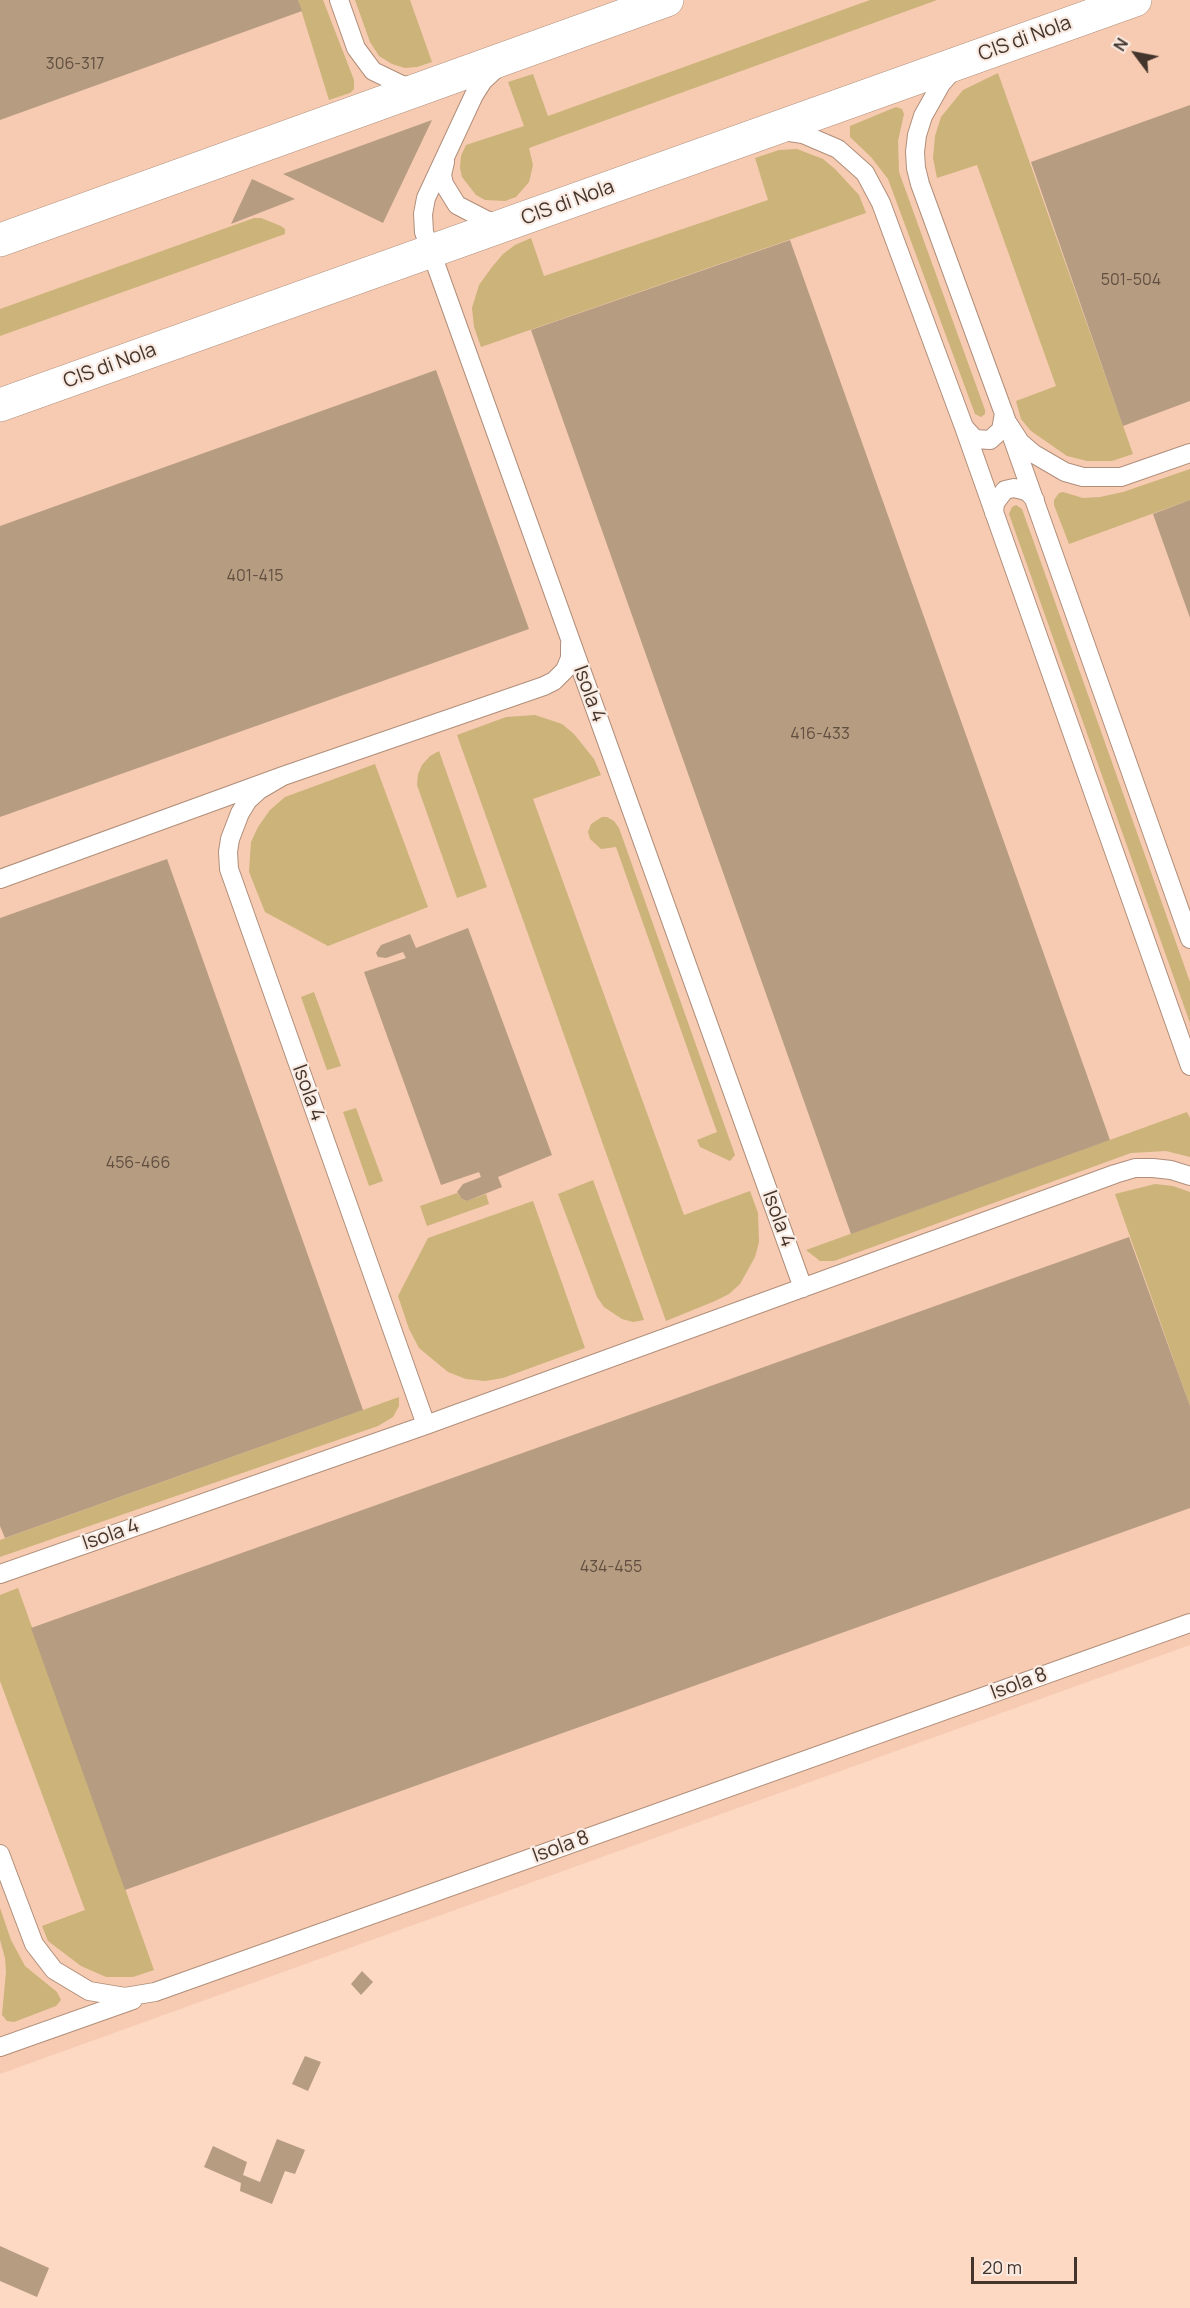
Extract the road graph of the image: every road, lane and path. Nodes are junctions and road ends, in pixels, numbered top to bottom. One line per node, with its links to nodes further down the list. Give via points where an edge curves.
1 (339, 0): 6 (lane, via 356,48 373,71 402,85)
2 (667, 0): 4 (street)
3 (1135, 0): 5 (street, CIS di Nola)
4 (515, 55): 6 (street); 8 (lane, via 483,81)
5 (967, 60): 7 (street, CIS di Nola); 13 (lane, via 952,70 931,100 917,135 915,160 920,184)
6 (428, 87): 10 (street)
7 (761, 134): 9 (street, CIS di Nola); 14 (lane, via 784,131 818,139 838,149 865,172 881,203)
8 (449, 149): 9 (lane, via 442,175 457,205 493,223); 11 (lane, Isola 4, via 426,198 423,214)
9 (511, 223): 11 (street, CIS di Nola)
10 (0, 240)
11 (429, 252): 12 (street, CIS di Nola); 18 (lane, Isola 4)
12 (0, 405)
13 (1005, 417): 14 (lane, via 1001,430 990,440 975,439); 15 (lane, via 1020,442 1034,454 1065,472 1083,477 1121,477); 16 (lane)
14 (964, 428): 17 (lane)
15 (1190, 453)
16 (1035, 500): 17 (lane, via 1028,492 1005,490); 21 (lane)
17 (994, 513): 22 (lane)
18 (570, 642): 19 (lane, Isola 4, via 570,658 554,681); 24 (lane, Isola 4)
19 (283, 776): 20 (lane, Isola 4); 25 (lane, Isola 4, via 259,790 240,813 230,839 229,869)
20 (0, 879)
21 (1190, 939)
22 (1190, 1066)
23 (1190, 1176): 24 (lane, Isola 4, via 1172,1170 1135,1168)
24 (803, 1288): 25 (lane, Isola 4)
25 (426, 1425): 26 (lane, Isola 4)
26 (0, 1574)
27 (1190, 1623): 29 (lane, Isola 8)
28 (0, 1854): 29 (lane, Isola 8, via 34,1944 54,1970 97,1993 125,1997)
29 (154, 1992): 30 (lane)
30 (0, 2047)

